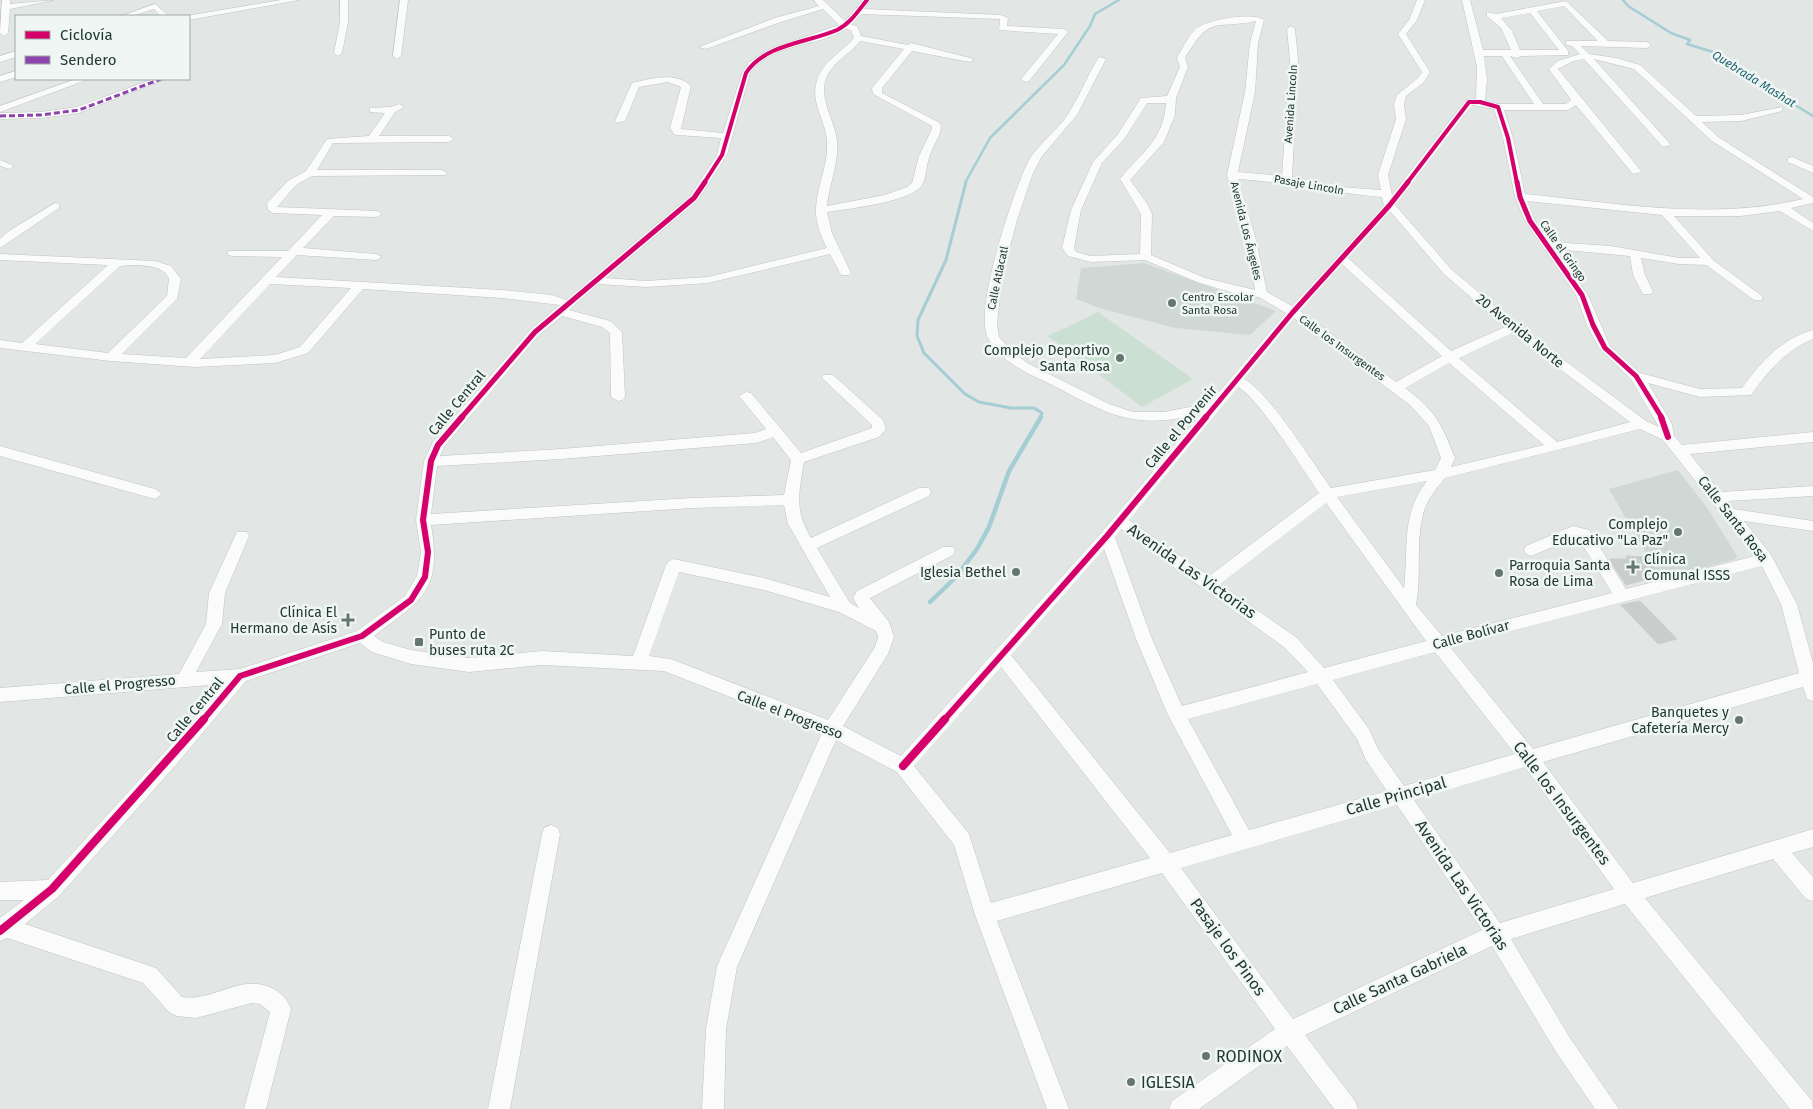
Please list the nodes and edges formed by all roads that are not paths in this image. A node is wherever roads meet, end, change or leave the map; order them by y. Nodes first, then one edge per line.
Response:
1 (50, 0) edge
2 (263, 0) edge
3 (295, 0) edge
4 (344, 0) edge
5 (404, 0) edge
6 (867, 0) edge
7 (1421, 0) edge
8 (1466, 0) edge
9 (821, 3) edge
10 (945, 4) dead end
11 (4, 5) edge
12 (249, 10) junction
13 (859, 10) junction
14 (1533, 11) junction
15 (942, 14) junction
16 (128, 15) edge
17 (164, 15) edge
18 (190, 18) edge
19 (845, 26) junction
20 (1291, 29) dead end
21 (4, 33) dead end
22 (858, 38) junction
23 (1558, 43) junction
24 (1574, 43) junction
25 (1606, 44) junction
26 (1647, 45) dead end
27 (912, 46) junction
28 (703, 47) dead end
29 (338, 53) dead end
30 (1479, 53) junction
31 (15, 54) edge
32 (1504, 54) junction
33 (1517, 55) junction
34 (397, 56) dead end
35 (970, 58) dead end
36 (1586, 58) junction
37 (0, 59) edge
38 (1102, 59) dead end
39 (15, 74) edge
40 (0, 79) edge
41 (1026, 79) dead end
42 (55, 80) edge
43 (81, 80) edge
44 (158, 80) edge
45 (56, 90) junction
46 (1171, 98) junction
47 (1576, 100) junction
48 (1477, 102) junction
49 (1498, 107) junction
50 (1541, 108) junction
51 (0, 109) edge
52 (1779, 109) dead end
53 (373, 110) dead end
54 (0, 116) edge
55 (1692, 119) junction
56 (620, 121) dead end
57 (728, 136) junction
58 (372, 139) junction
59 (448, 139) dead end
60 (1666, 145) dead end
61 (1792, 160) dead end
62 (1813, 170) edge
63 (1637, 172) dead end
64 (310, 173) junction
65 (442, 173) dead end
66 (1232, 175) junction
67 (1286, 180) junction
68 (1520, 198) junction
69 (1388, 200) junction
70 (1812, 200) edge
71 (55, 206) dead end
72 (1783, 208) junction
73 (821, 210) junction
74 (331, 212) junction
75 (1666, 213) junction
76 (377, 214) dead end
77 (1813, 228) edge
78 (0, 244) edge
79 (1546, 245) junction
80 (834, 250) junction
81 (232, 253) dead end
82 (293, 253) junction
83 (1635, 253) junction
84 (0, 257) edge
85 (376, 257) dead end
86 (1146, 257) junction
87 (1341, 257) junction
88 (1709, 262) junction
89 (116, 264) junction
90 (845, 273) dead end
91 (268, 280) junction
92 (598, 281) junction
93 (359, 286) junction
94 (1647, 292) dead end
95 (1262, 294) junction
96 (1758, 298) dead end
97 (564, 308) junction
98 (1293, 312) junction
99 (1513, 328) junction
100 (1813, 334) edge
101 (0, 344) edge
102 (25, 347) junction
103 (111, 357) junction
104 (1450, 357) junction
105 (190, 362) junction
106 (1636, 376) junction
107 (828, 378) dead end
108 (1236, 380) junction
109 (1397, 386) junction
110 (746, 396) dead end
111 (618, 397) dead end
112 (1215, 406) junction
113 (1641, 424) junction
114 (776, 431) junction
115 (1668, 437) junction
116 (1812, 438) edge
117 (1555, 447) junction
118 (1679, 450) junction
119 (0, 451) edge
120 (798, 459) junction
121 (431, 461) junction
122 (1440, 474) junction
123 (1813, 491) edge
124 (924, 492) dead end
125 (156, 494) dead end
126 (1328, 494) junction
127 (1716, 497) junction
128 (790, 500) junction
129 (1728, 513) junction
130 (423, 520) junction
131 (1120, 521) junction
132 (1813, 526) edge
133 (242, 536) dead end
134 (1107, 536) junction
135 (807, 546) junction
136 (1531, 550) dead end
137 (948, 551) dead end
138 (1766, 559) junction
139 (1210, 584) junction
140 (1622, 596) junction
141 (1408, 606) junction
142 (844, 608) junction
143 (883, 626) junction
144 (362, 636) junction
145 (1438, 644) junction
146 (1001, 655) junction
147 (639, 662) junction
148 (240, 676) junction
149 (1321, 676) junction
150 (184, 680) junction
151 (1810, 686) edge
152 (0, 695) edge
153 (1177, 715) junction
154 (832, 728) junction
155 (1529, 758) junction
156 (903, 766) junction
157 (1401, 795) junction
158 (551, 834) dead end
159 (1813, 838) edge
160 (1244, 840) junction
161 (1776, 849) junction
162 (1166, 863) junction
163 (52, 889) junction
164 (0, 891) edge
165 (1813, 892) edge
166 (1629, 894) junction
167 (985, 915) junction
168 (2, 929) edge
169 (1496, 934) junction
170 (1290, 1030) junction
171 (255, 1109) edge
172 (499, 1109) edge
173 (713, 1109) edge
174 (1058, 1109) edge
175 (1180, 1109) edge
176 (1347, 1109) edge
177 (1608, 1109) edge
178 (1804, 1109) edge

1 - 11 street
2 - 12 street
3 - 12 street
4 - 29 street
5 - 34 street
6 - 13 street, Calle Central
7 - 69 street
8 - 30 street
9 - 19 street
9 - 28 street
10 - 15 street
11 - 21 street
12 - 18 street
13 - 15 street
13 - 19 street, Calle Central
14 - 23 street
14 - 25 street
14 - 33 street
15 - 41 street
16 - 17 street
19 - 22 street
19 - 57 street, Calle Central
20 - 67 street, Avenida Lincoln
22 - 27 street
22 - 73 street
23 - 24 street
23 - 33 street
24 - 25 street
24 - 36 street
25 - 26 street
27 - 35 street
27 - 73 street
30 - 32 street
30 - 48 street
31 - 37 street
32 - 33 street
32 - 50 street
36 - 47 street
36 - 55 street
36 - 60 street
38 - 112 street, Calle Atlacatl
39 - 40 street
42 - 45 street
43 - 45 street
44 - 54 street
45 - 51 street
46 - 66 street, Avenida Los Ángeles
46 - 86 street
46 - 86 street
47 - 50 street
47 - 63 street
48 - 49 street
48 - 69 street, Calle el Porvenir
49 - 50 street
49 - 68 street, Calle el Gringo
52 - 55 street
53 - 58 street
55 - 70 street
56 - 57 street
57 - 92 street, Calle Central
58 - 59 street
58 - 64 street
61 - 62 street
64 - 65 street
64 - 74 street
66 - 67 street, Pasaje Lincoln
66 - 95 street, Avenida Los Ángeles
67 - 69 street, Pasaje Lincoln
68 - 75 street
68 - 79 street, Calle el Gringo
69 - 87 street, Calle el Porvenir
69 - 99 street, 20 Avenida Norte
70 - 72 street
71 - 78 street
72 - 75 street
72 - 77 street
73 - 80 street
74 - 76 street
74 - 82 street
75 - 88 street
79 - 83 street
79 - 106 street, Calle el Gringo
80 - 90 street
80 - 92 street
81 - 82 street
82 - 85 street
82 - 91 street
83 - 88 street
83 - 94 street
84 - 89 street
86 - 95 street, Calle los Insurgentes
87 - 98 street, Calle el Porvenir
87 - 104 street
88 - 96 street
89 - 102 street
89 - 103 street
91 - 93 street
91 - 105 street
92 - 97 street, Calle Central
93 - 97 street
93 - 105 street
95 - 98 street, Calle los Insurgentes
97 - 111 street
97 - 121 street, Calle Central
98 - 108 street, Calle el Porvenir
98 - 109 street, Calle los Insurgentes
99 - 104 street
99 - 113 street, 20 Avenida Norte
100 - 106 street
101 - 102 street
102 - 103 street
103 - 105 street
104 - 109 street
104 - 117 street
106 - 115 street, Calle el Gringo
107 - 120 street
108 - 112 street, Calle el Porvenir
108 - 126 street
109 - 122 street, Calle los Insurgentes
110 - 114 street
112 - 131 street, Calle el Porvenir
113 - 115 street, 20 Avenida Norte
113 - 117 street
114 - 120 street
114 - 121 street
115 - 118 street, Calle Santa Rosa
116 - 118 street
117 - 122 street
118 - 127 street, Calle Santa Rosa
119 - 125 street
120 - 128 street
121 - 130 street, Calle Central
122 - 126 street
122 - 141 street, Calle los Insurgentes
123 - 127 street
124 - 135 street
126 - 139 street
126 - 141 street
127 - 129 street, Calle Santa Rosa
128 - 130 street
128 - 135 street
129 - 132 street
129 - 138 street, Calle Santa Rosa
130 - 144 street, Calle Central
131 - 134 street, Calle el Porvenir
131 - 139 street, Avenida Las Victorias
133 - 150 street
134 - 146 street, Calle el Porvenir
134 - 153 street
135 - 142 street
136 - 140 street
137 - 143 street
138 - 140 street, Calle Bolívar
138 - 151 street, Calle Santa Rosa
139 - 149 street, Avenida Las Victorias
140 - 145 street, Calle Bolívar
141 - 145 street, Calle los Insurgentes
142 - 143 street
142 - 147 street
143 - 154 street
144 - 147 street, Calle el Progresso
144 - 148 street, Calle Central
145 - 149 street, Calle Bolívar
145 - 155 street, Calle los Insurgentes
146 - 156 street, Calle el Porvenir
146 - 162 street, Pasaje los Pinos
147 - 154 street, Calle el Progresso
148 - 150 street, Calle el Progresso
148 - 163 street, Calle Central
149 - 153 street, Calle Bolívar
149 - 157 street, Avenida Las Victorias
150 - 152 street, Calle el Progresso
151 - 155 street, Calle Principal
153 - 160 street
154 - 156 street, Calle el Progresso
154 - 173 street
155 - 157 street, Calle Principal
155 - 166 street, Calle los Insurgentes
156 - 167 street, Calle el Progresso
157 - 160 street, Calle Principal
157 - 169 street, Avenida Las Victorias
158 - 172 street
159 - 161 street, Calle Santa Gabriela
160 - 162 street, Calle Principal
161 - 165 street
161 - 166 street, Calle Santa Gabriela
162 - 167 street, Calle Principal
162 - 170 street, Pasaje los Pinos
163 - 164 street
163 - 168 street, Calle Central
166 - 169 street, Calle Santa Gabriela
166 - 178 street, Calle los Insurgentes
167 - 174 street, Calle el Progresso
168 - 171 street
169 - 170 street, Calle Santa Gabriela
169 - 177 street, Avenida Las Victorias
170 - 175 street, Calle Santa Gabriela
170 - 176 street, Pasaje los Pinos

